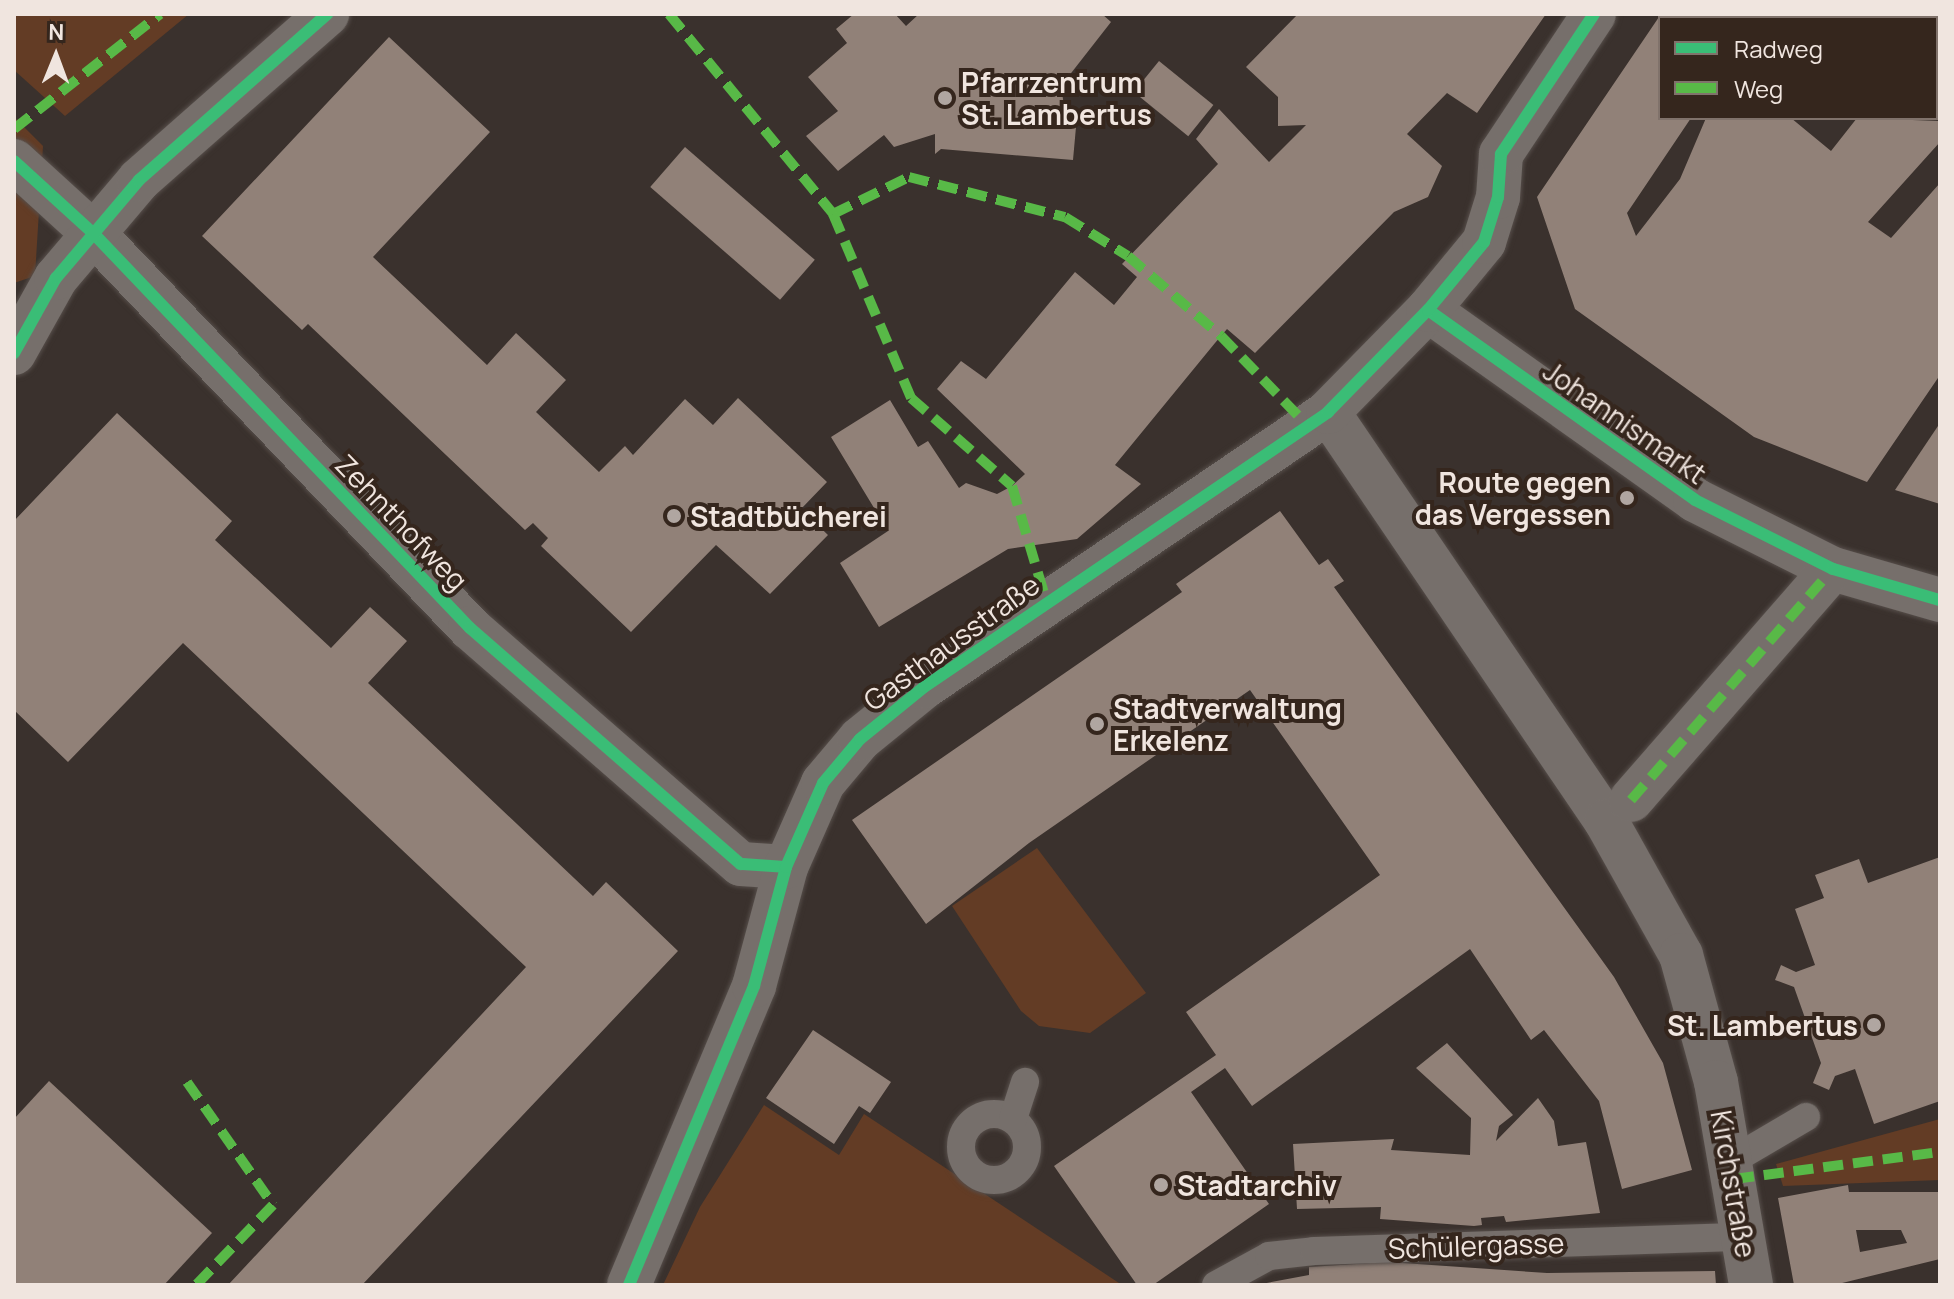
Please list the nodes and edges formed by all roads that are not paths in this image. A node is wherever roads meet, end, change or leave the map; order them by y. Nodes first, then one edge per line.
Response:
1 (327, 14) edge
2 (1594, 14) edge
3 (14, 161) edge
4 (95, 235) junction
5 (1428, 310) junction
6 (14, 353) edge
7 (1328, 412) junction
8 (1823, 580) dead end
9 (1940, 600) edge
10 (1631, 800) dead end
11 (786, 867) junction
12 (1025, 1082) dead end
13 (1806, 1117) dead end
14 (1013, 1119) dead end
15 (1731, 1161) junction
16 (1744, 1237) junction
17 (629, 1285) edge
18 (1216, 1285) edge
19 (1751, 1285) edge

1 - 4 street
2 - 5 street
3 - 4 street, Zehnthofweg
4 - 6 street
4 - 11 street, Zehnthofweg
5 - 7 street
5 - 9 street, Johannismarkt
7 - 11 street, Gasthausstraße
7 - 15 street, Kirchstraße
8 - 10 street
11 - 17 street, Gasthausstraße
12 - 14 lane
13 - 15 lane
15 - 16 street, Kirchstraße
16 - 18 lane, Schülergasse
16 - 19 street, Kirchstraße

